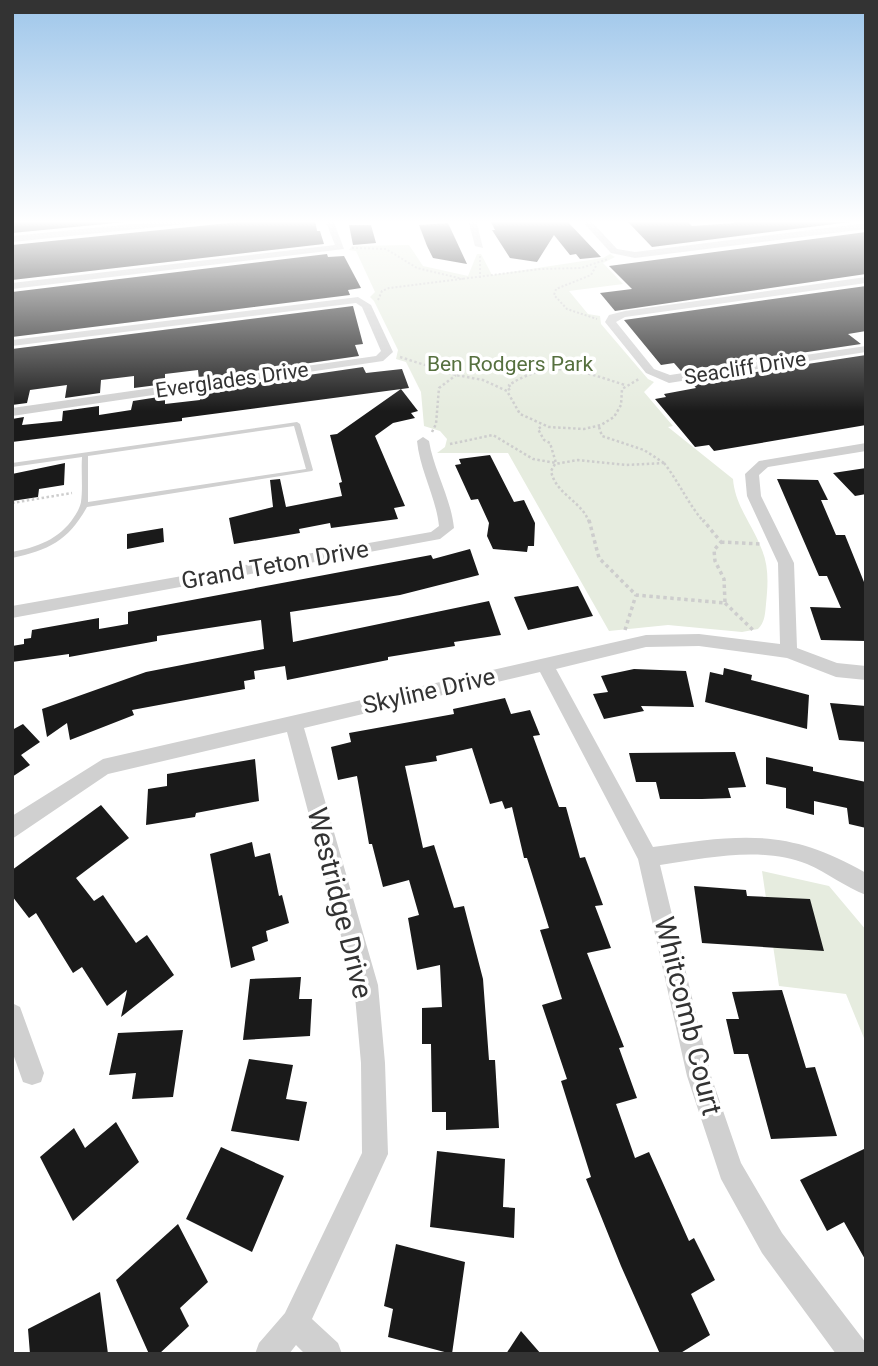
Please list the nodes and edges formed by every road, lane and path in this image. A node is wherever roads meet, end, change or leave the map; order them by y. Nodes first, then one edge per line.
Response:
1 (31, 284) edge
2 (429, 284) edge
3 (569, 284) edge
4 (839, 284) edge
5 (12, 286) edge
6 (362, 302) junction
7 (597, 319) dead end
8 (12, 343) edge
9 (866, 349) edge
10 (387, 352) junction
11 (456, 375) junction
12 (644, 377) dead end
13 (619, 383) junction
14 (625, 385) junction
15 (509, 386) junction
16 (499, 387) junction
17 (622, 389) junction
18 (507, 391) junction
19 (12, 412) edge
20 (542, 426) junction
21 (599, 427) junction
22 (423, 441) joint
23 (450, 444) dead end
24 (866, 447) edge
25 (85, 454) junction
26 (556, 463) junction
27 (664, 463) junction
28 (12, 464) edge
29 (74, 493) dead end
30 (12, 503) edge
31 (84, 505) junction
32 (721, 542) junction
33 (777, 544) junction
34 (12, 555) edge
35 (636, 595) junction
36 (725, 603) junction
37 (12, 612) edge
38 (622, 647) junction
39 (781, 651) junction
40 (545, 665) junction
41 (866, 673) edge
42 (293, 721) junction
43 (12, 830) edge
44 (648, 857) junction
45 (866, 884) edge
46 (12, 1015) edge
47 (32, 1073) dead end
48 (295, 1323) junction
49 (270, 1354) edge
50 (327, 1354) edge
51 (855, 1354) edge

1 - 5 street
2 - 6 path
3 - 7 path
4 - 9 street, Seacliff Drive
6 - 8 street
6 - 10 street
10 - 11 path
10 - 19 street, Everglades Drive
11 - 16 path
11 - 22 path
12 - 14 path
13 - 14 path
13 - 15 path
13 - 17 path
14 - 17 path
15 - 16 path
15 - 18 path
16 - 18 path
17 - 21 path
18 - 20 path
20 - 21 path
20 - 26 path
21 - 27 path
22 - 37 street, Grand Teton Drive
23 - 26 path
24 - 33 street
25 - 28 lane
25 - 31 lane
25 - 31 lane
26 - 27 path
26 - 35 path
27 - 32 path
29 - 30 path
31 - 34 lane
32 - 33 path
32 - 36 path
33 - 39 street
35 - 36 path
35 - 38 path
36 - 39 path
38 - 39 street, Skyline Drive
38 - 40 street, Skyline Drive
39 - 41 street, Skyline Drive
40 - 42 street, Skyline Drive
40 - 44 street, Whitcomb Court
42 - 43 street, Skyline Drive
42 - 48 street, Westridge Drive
44 - 45 street
44 - 51 street, Whitcomb Court
46 - 47 street
48 - 49 street, Westridge Drive
48 - 50 street

